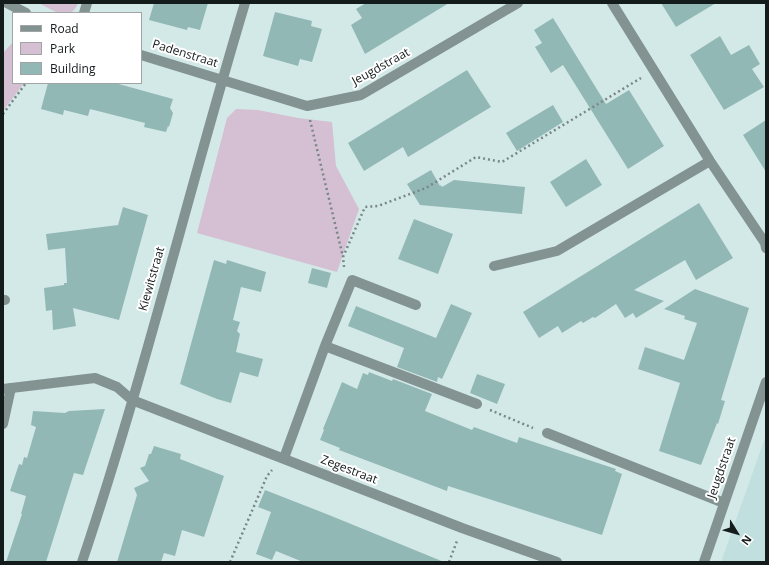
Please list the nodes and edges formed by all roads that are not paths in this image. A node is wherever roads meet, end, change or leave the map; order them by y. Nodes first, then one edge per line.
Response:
1 (7, 3) edge
2 (245, 3) edge
3 (518, 3) edge
4 (612, 3) edge
5 (24, 12) edge
6 (142, 55) edge
7 (222, 79) junction
8 (710, 161) junction
9 (766, 248) edge
10 (494, 266) dead end
11 (416, 305) dead end
12 (325, 346) junction
13 (766, 382) edge
14 (7, 389) edge
15 (132, 400) junction
16 (477, 404) road end
17 (3, 424) edge
18 (547, 433) road end
19 (284, 458) junction
20 (724, 503) junction
21 (82, 562) edge
22 (557, 562) edge
23 (704, 562) edge

1 - 5 street
2 - 7 street, Kiewitstraat
3 - 7 street, Jeugdstraat
4 - 8 street
6 - 7 street, Padenstraat
7 - 15 street, Kiewitstraat
8 - 9 street
8 - 10 street
11 - 12 street
12 - 16 street
12 - 19 street
13 - 20 street, Jeugdstraat
14 - 15 street, Zegestraat
14 - 17 street
15 - 19 street, Zegestraat
15 - 21 street, Kiewitstraat
18 - 20 street
19 - 22 street, Zegestraat
20 - 23 street, Jeugdstraat

